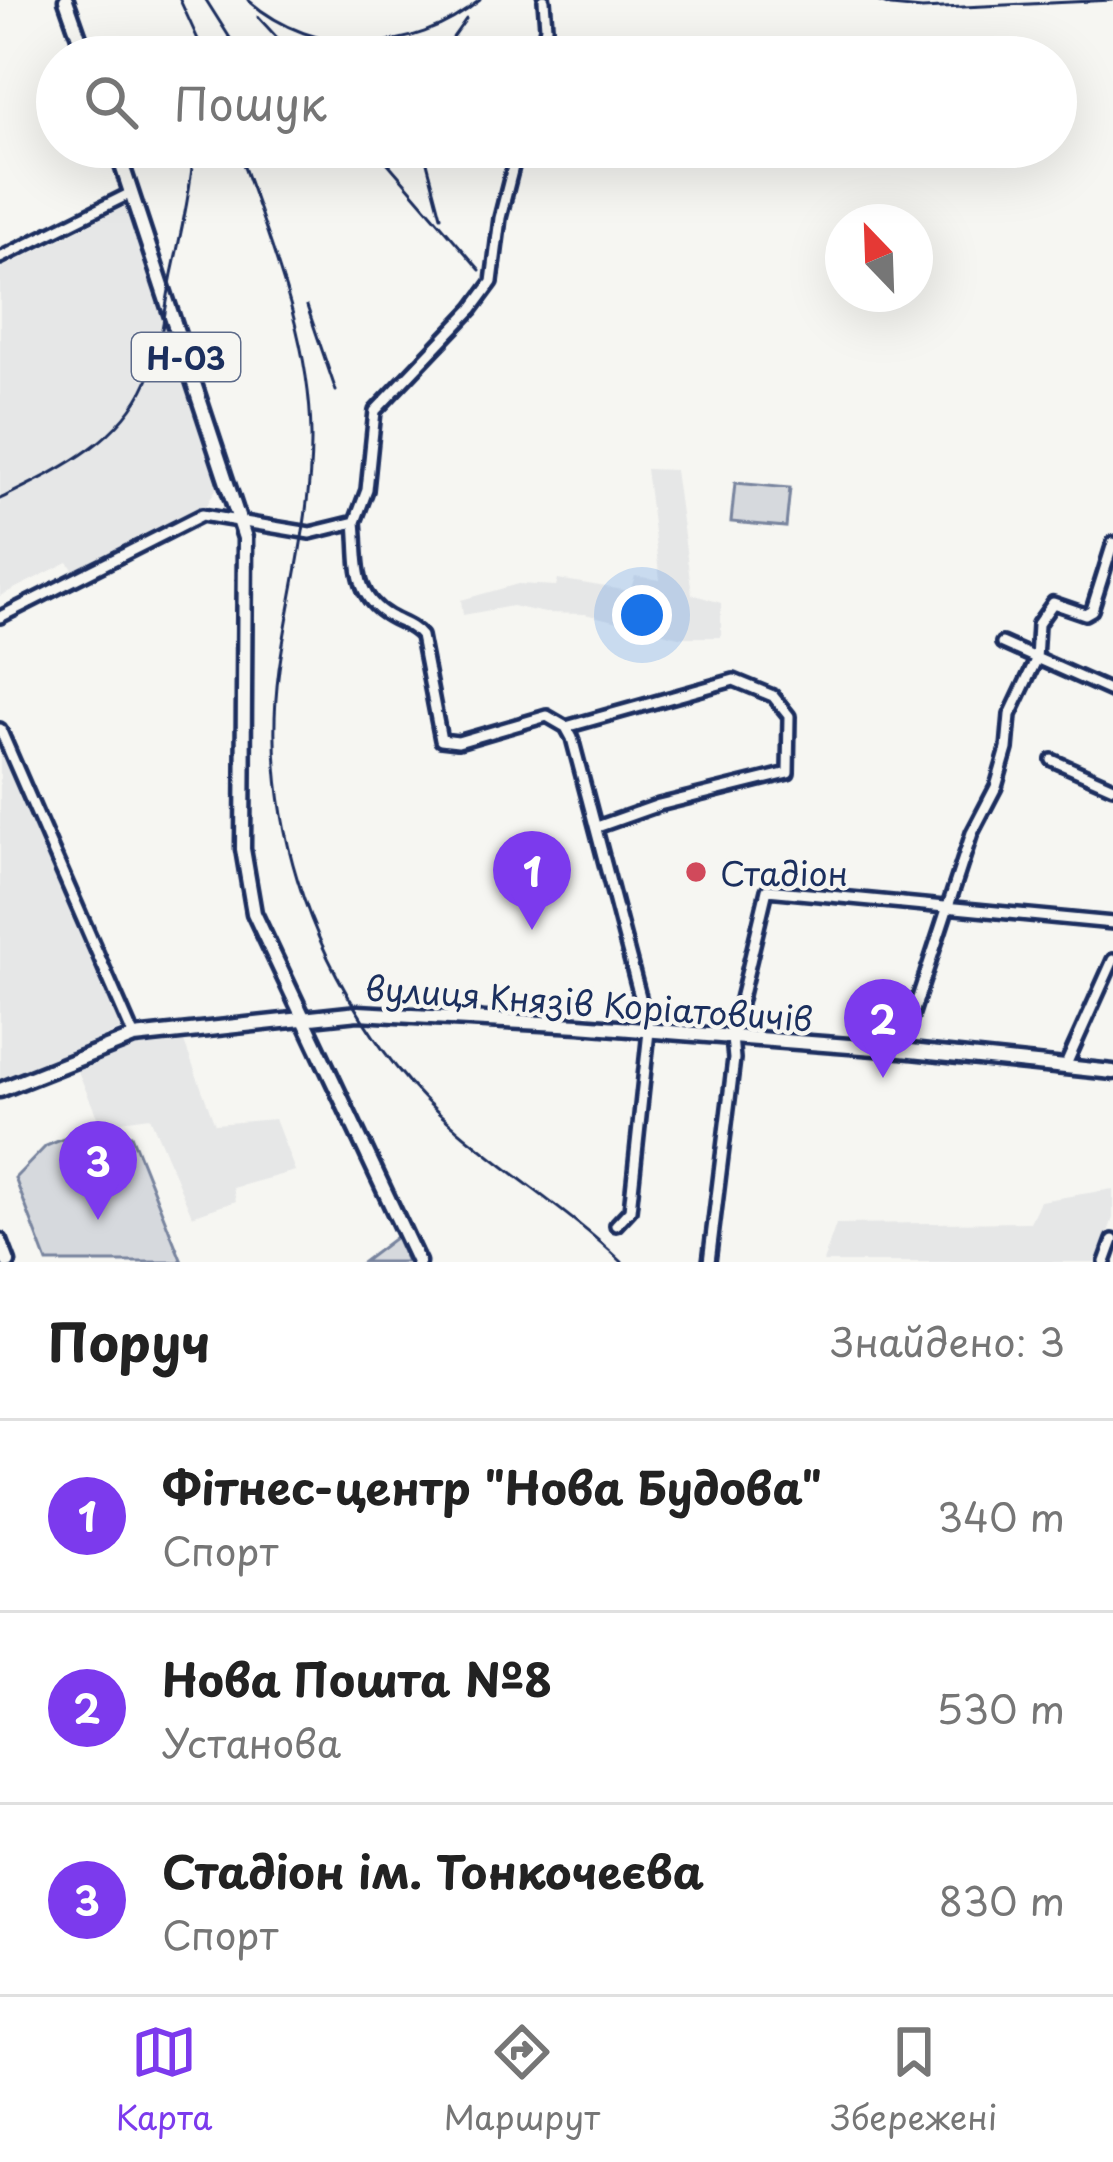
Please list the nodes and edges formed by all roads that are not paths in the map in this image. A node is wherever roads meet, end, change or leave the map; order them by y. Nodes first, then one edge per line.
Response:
1 (66, 0) edge
2 (544, 0) edge
3 (79, 36) edge
4 (544, 36) edge
5 (123, 168) edge
6 (513, 168) edge
7 (131, 193) junction
8 (0, 258) edge
9 (240, 520) junction
10 (355, 522) junction
11 (1113, 543) edge
12 (0, 617) edge
13 (1002, 643) dead end
14 (1036, 658) junction
15 (1113, 692) edge
16 (566, 727) junction
17 (0, 729) edge
18 (1052, 760) dead end
19 (1113, 787) edge
20 (597, 826) junction
21 (949, 908) junction
22 (1113, 923) edge
23 (1113, 960) edge
24 (301, 1018) junction
25 (649, 1030) junction
26 (134, 1037) junction
27 (732, 1037) junction
28 (901, 1050) junction
29 (1065, 1067) junction
30 (1113, 1072) edge
31 (0, 1090) edge
32 (616, 1225) dead end
33 (1113, 1240) edge
34 (0, 1241) edge
35 (8, 1262) edge
36 (418, 1262) edge
37 (709, 1262) edge
38 (1105, 1262) edge

1 - 3 main road
2 - 4 street
5 - 7 main road, Н-03
6 - 10 street
7 - 8 street
7 - 9 main road, Н-03
9 - 10 street
9 - 12 street
9 - 24 main road, Н-03
10 - 16 street
11 - 14 street
13 - 14 street
14 - 15 street
14 - 21 street
16 - 20 street
16 - 20 street
17 - 26 street
18 - 19 street
20 - 25 street
21 - 22 street
21 - 27 street
21 - 28 street
23 - 29 street
24 - 25 main road, вулиця Князів Коріатовичів
24 - 26 main road, вулиця Князів Коріатовичів
24 - 36 main road, Н-03
25 - 27 main road, вулиця Князів Коріатовичів
25 - 32 street
26 - 31 main road, вулиця Князів Коріатовичів
27 - 28 main road, вулиця Князів Коріатовичів
27 - 37 street
28 - 29 main road, вулиця Князів Коріатовичів
29 - 30 main road, вулиця Князів Коріатовичів
33 - 38 street
34 - 35 main road

